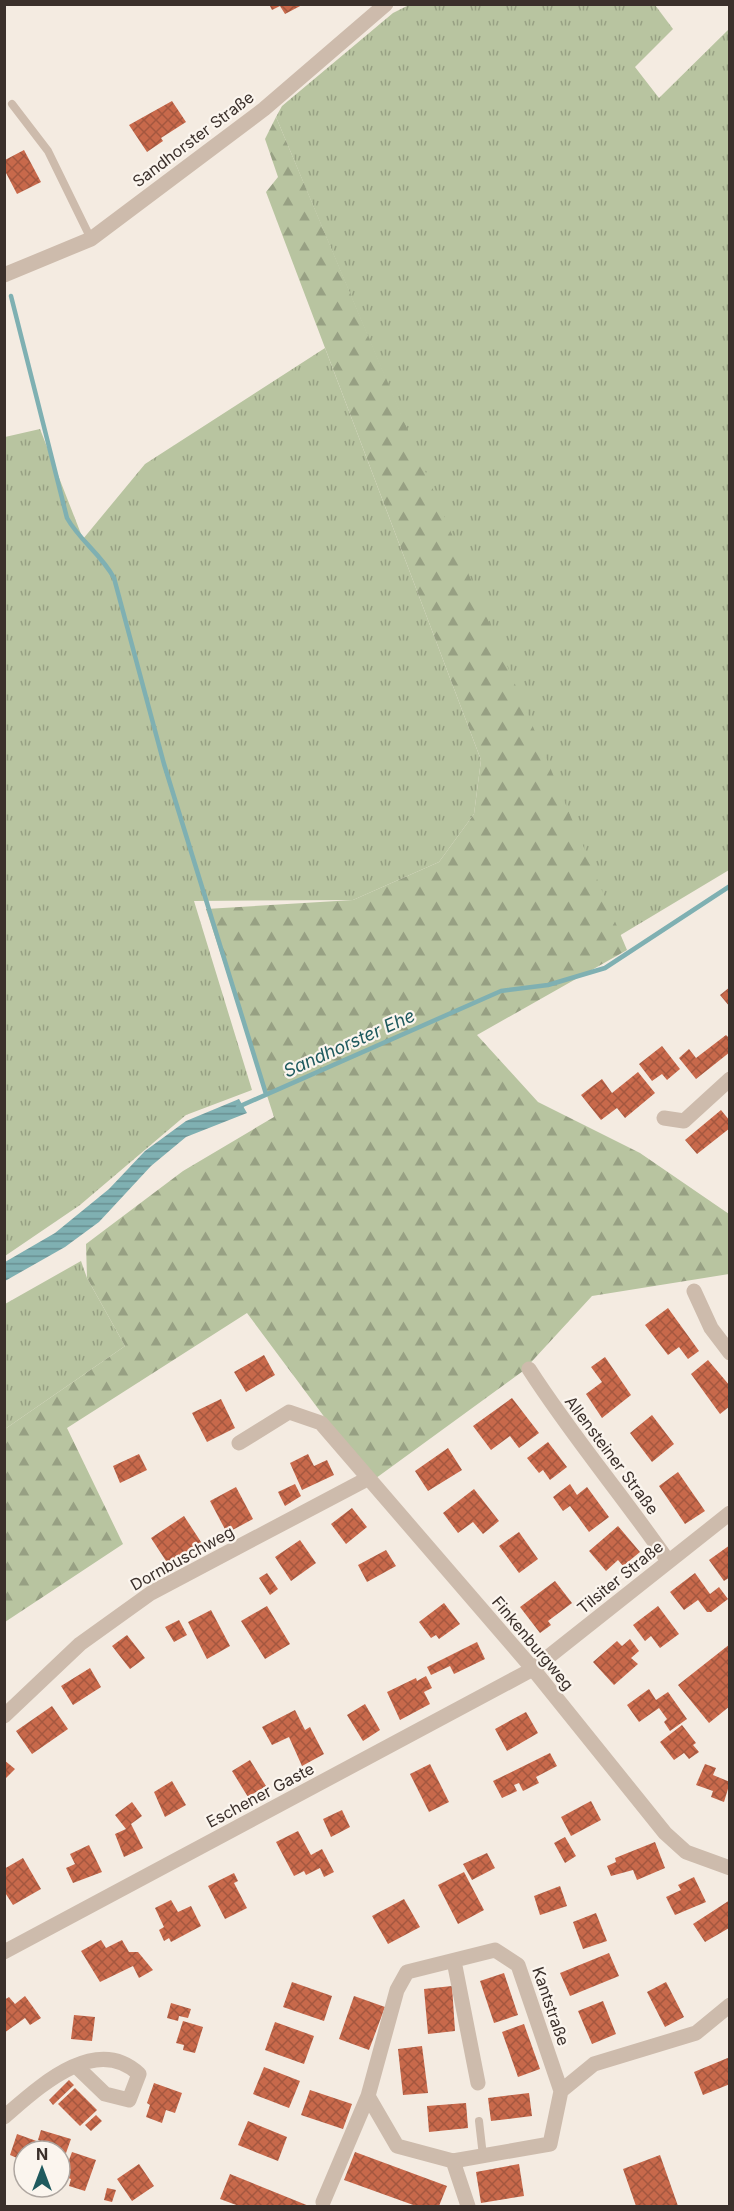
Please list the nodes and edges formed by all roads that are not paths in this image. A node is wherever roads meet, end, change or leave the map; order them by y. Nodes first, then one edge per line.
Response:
1 (386, 4) edge
2 (12, 104) dead end
3 (91, 239) junction
4 (4, 275) edge
5 (729, 1079) edge
6 (664, 1118) dead end
7 (694, 1291) dead end
8 (729, 1353) edge
9 (529, 1370) dead end
10 (239, 1443) dead end
11 (368, 1479) junction
12 (729, 1513) edge
13 (668, 1561) junction
14 (533, 1670) junction
15 (4, 1716) edge
16 (729, 1868) edge
17 (4, 1952) edge
18 (454, 1960) junction
19 (729, 2005) edge
20 (76, 2066) dead end
21 (478, 2083) dead end
22 (561, 2091) junction
23 (368, 2096) junction
24 (4, 2116) edge
25 (479, 2121) dead end
26 (483, 2156) junction
27 (453, 2161) junction
28 (323, 2202) dead end
29 (468, 2206) edge

1 - 3 street, Sandhorster Straße
2 - 3 lane
3 - 4 street, Sandhorster Straße
5 - 6 street
7 - 8 street
9 - 13 street, Allensteiner Straße
10 - 11 street, Finkenburgweg
11 - 14 street, Finkenburgweg
11 - 15 street, Dornbuschweg
12 - 13 street, Tilsiter Straße
13 - 14 street, Tilsiter Straße
14 - 16 street, Finkenburgweg
14 - 17 street, Eschener Gaste
18 - 21 street
18 - 22 street, Kantstraße
18 - 23 street, Kantstraße
19 - 22 street
20 - 24 street
22 - 26 street
23 - 27 street
23 - 28 street, Kantstraße
25 - 26 lane
26 - 27 street
27 - 29 street

